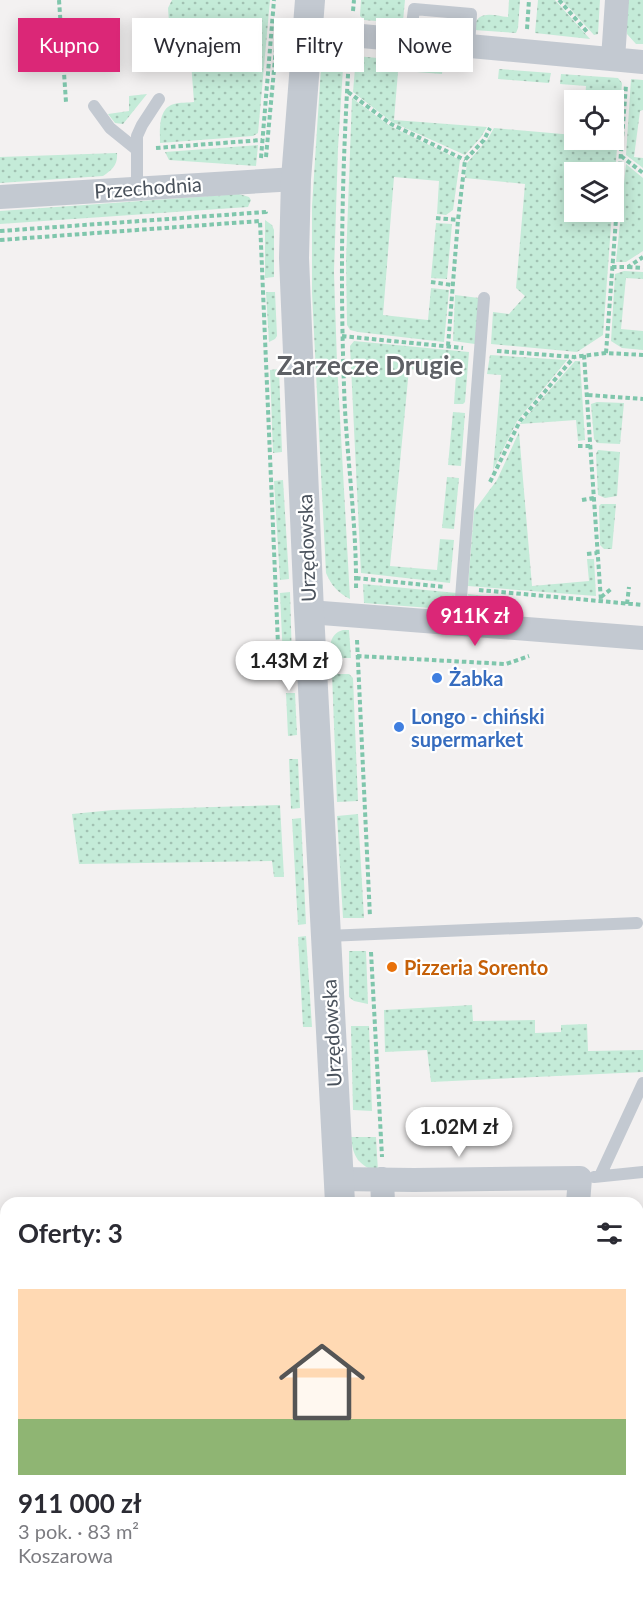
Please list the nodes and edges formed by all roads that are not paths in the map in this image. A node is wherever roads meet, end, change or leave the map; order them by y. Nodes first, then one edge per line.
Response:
1 (310, 0) edge
2 (617, 0) edge
3 (309, 18) edge
4 (413, 18) edge
5 (471, 18) edge
6 (473, 47) edge
7 (628, 66) edge
8 (305, 72) edge
9 (159, 99) dead end
10 (94, 106) dead end
11 (136, 149) junction
12 (296, 179) junction
13 (137, 188) junction
14 (0, 197) edge
15 (484, 298) dead end
16 (309, 612) junction
17 (459, 624) junction
18 (643, 638) edge
19 (637, 923) dead end
20 (326, 936) junction
21 (643, 1083) edge
22 (643, 1172) edge
23 (590, 1177) junction
24 (339, 1191) edge
25 (382, 1191) edge
26 (581, 1197) edge

1 - 3 street, Urzędowska
2 - 7 street
4 - 5 lane
6 - 7 street
8 - 12 street, Urzędowska
9 - 11 lane
10 - 11 lane
11 - 13 lane
12 - 13 street, Przechodnia
12 - 16 street, Urzędowska
13 - 14 street, Przechodnia
15 - 17 lane
16 - 17 street
16 - 20 street, Urzędowska
17 - 18 street
19 - 20 lane
20 - 24 street, Urzędowska
21 - 23 lane
22 - 23 lane
23 - 25 street
23 - 26 street
24 - 25 street

